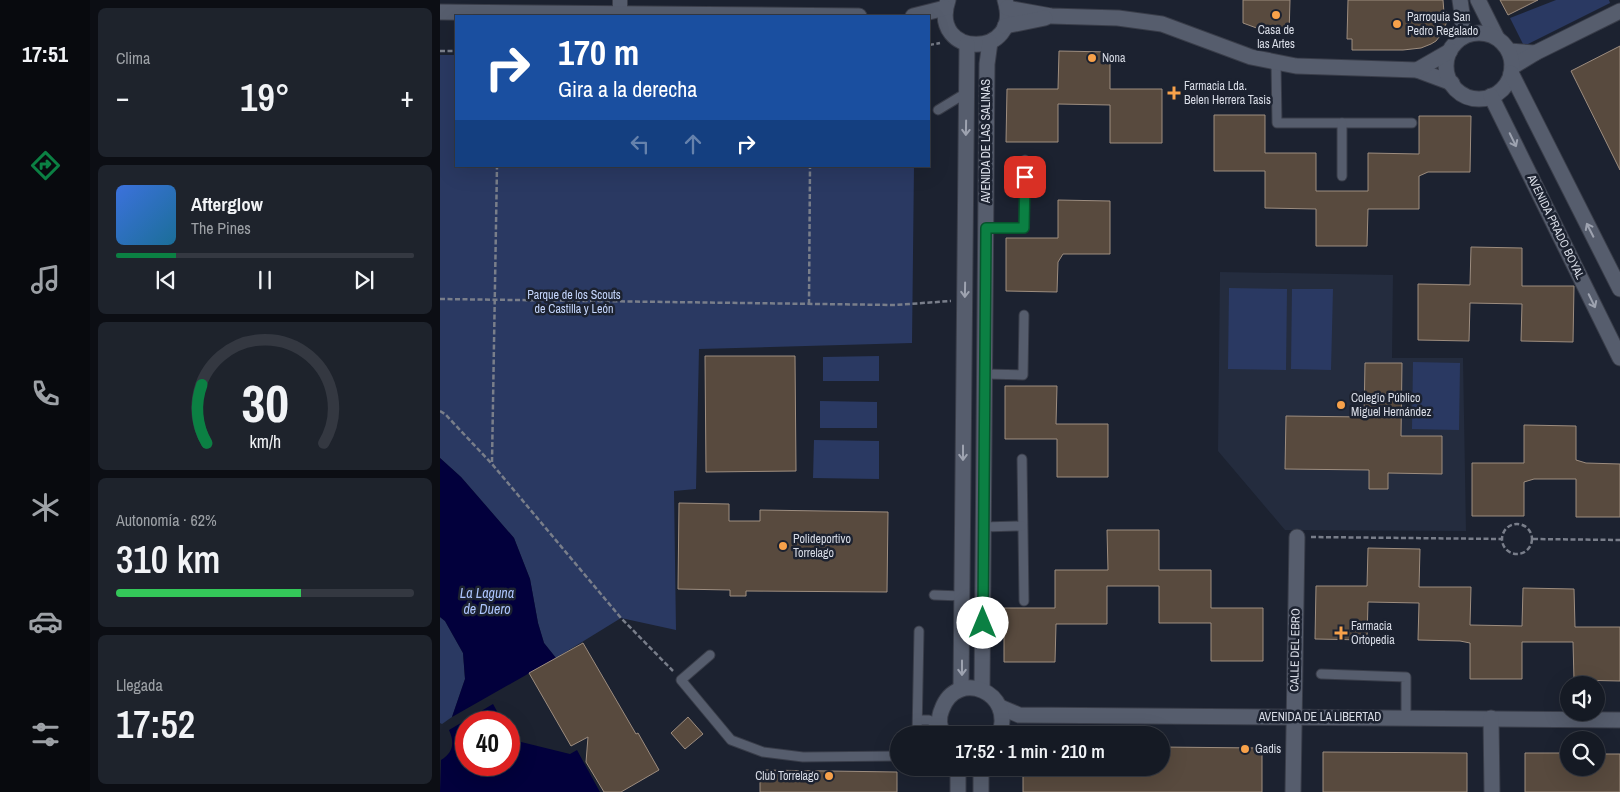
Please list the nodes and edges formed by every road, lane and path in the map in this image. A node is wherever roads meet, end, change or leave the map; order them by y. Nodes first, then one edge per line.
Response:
1 (1460, 0) edge
2 (1478, 0) edge
3 (947, 4) edge
4 (1006, 4) edge
5 (620, 8) edge
6 (1620, 11) edge
7 (440, 12) edge
8 (792, 15) edge
9 (917, 15) edge
10 (1051, 16) junction
11 (930, 22) edge
12 (947, 26) junction
13 (1005, 26) junction
14 (1461, 38) junction
15 (1497, 38) junction
16 (990, 42) junction
17 (967, 44) junction
18 (440, 51) edge
19 (455, 51) edge
20 (1450, 51) junction
21 (1508, 51) junction
22 (1535, 53) junction
23 (1276, 62) junction
24 (1417, 70) junction
25 (1512, 70) junction
26 (1452, 83) junction
27 (966, 93) junction
28 (1491, 96) junction
29 (938, 110) dead end
30 (1342, 122) junction
31 (1412, 123) dead end
32 (1025, 160) dead end
33 (497, 167) edge
34 (810, 167) edge
35 (1342, 176) dead end
36 (986, 228) junction
37 (1620, 290) edge
38 (440, 299) edge
39 (495, 300) junction
40 (965, 300) junction
41 (809, 304) junction
42 (1024, 315) dead end
43 (1620, 358) edge
44 (984, 374) junction
45 (440, 411) edge
46 (1022, 459) dead end
47 (492, 464) junction
48 (1022, 526) junction
49 (983, 527) junction
50 (1297, 537) joint
51 (1502, 539) junction
52 (1533, 539) junction
53 (1620, 540) edge
54 (934, 594) dead end
55 (962, 596) junction
56 (1024, 601) dead end
57 (919, 631) dead end
58 (710, 655) dead end
59 (1321, 674) dead end
60 (681, 680) junction
61 (961, 688) junction
62 (982, 689) junction
63 (1000, 706) junction
64 (1019, 715) junction
65 (1294, 717) junction
66 (1406, 718) junction
67 (1491, 718) junction
68 (918, 720) junction
69 (1620, 720) edge
70 (938, 723) edge
71 (918, 726) edge
72 (1001, 726) edge
73 (1007, 726) edge
74 (890, 756) edge
75 (958, 776) edge
76 (981, 776) edge
77 (958, 792) edge
78 (982, 792) edge
79 (1293, 792) edge
80 (1492, 792) edge

1 - 14 street
2 - 15 street
3 - 9 street
3 - 12 street
4 - 10 street
4 - 13 street
5 - 7 street
5 - 8 street
6 - 22 street
10 - 13 street
10 - 23 street
11 - 12 street
12 - 17 street
13 - 16 street
14 - 15 street
14 - 20 street
15 - 21 street
16 - 17 street
16 - 36 street, AVENIDA DE LAS SALINAS
17 - 27 street, AVENIDA DE LAS SALINAS
18 - 19 path
20 - 24 street
20 - 26 street
21 - 22 street
21 - 25 street
22 - 25 street
23 - 24 street
23 - 30 lane
24 - 26 street
25 - 28 street
37 -> 25 street
26 - 28 street
27 - 29 lane
27 -> 40 street, AVENIDA DE LAS SALINAS
28 -> 43 street, AVENIDA PRADO BOYAL
30 - 31 lane
30 - 35 lane
32 - 36 lane
33 - 39 path
34 - 41 path
36 - 44 street, AVENIDA DE LAS SALINAS
38 - 39 path
39 - 41 path
39 - 47 path
40 - 41 path
40 -> 55 street, AVENIDA DE LAS SALINAS
42 - 44 lane
44 - 49 street, AVENIDA DE LAS SALINAS
45 - 47 path
46 - 48 lane
47 - 60 path
48 - 49 lane
48 - 56 lane
49 - 62 street, AVENIDA DE LAS SALINAS
50 - 51 path
50 - 65 street, CALLE DEL EBRO
51 - 52 path
51 - 52 path
52 - 53 path
54 - 55 lane
55 -> 61 street, AVENIDA DE LAS SALINAS
57 - 68 lane
58 - 60 lane
59 - 66 lane
60 - 74 lane
61 - 62 street
61 - 70 street
62 - 63 street, AVENIDA DE LA LIBERTAD
63 - 64 street, AVENIDA DE LA LIBERTAD
63 - 72 street
64 - 65 street, AVENIDA DE LA LIBERTAD
64 - 73 street
65 - 66 street, AVENIDA DE LA LIBERTAD
65 - 79 street, CALLE DEL EBRO
66 - 67 street, AVENIDA DE LA LIBERTAD
67 - 69 street, AVENIDA DE LA LIBERTAD
67 - 80 street
68 - 70 lane
68 - 71 lane
75 - 77 street
76 - 78 street

